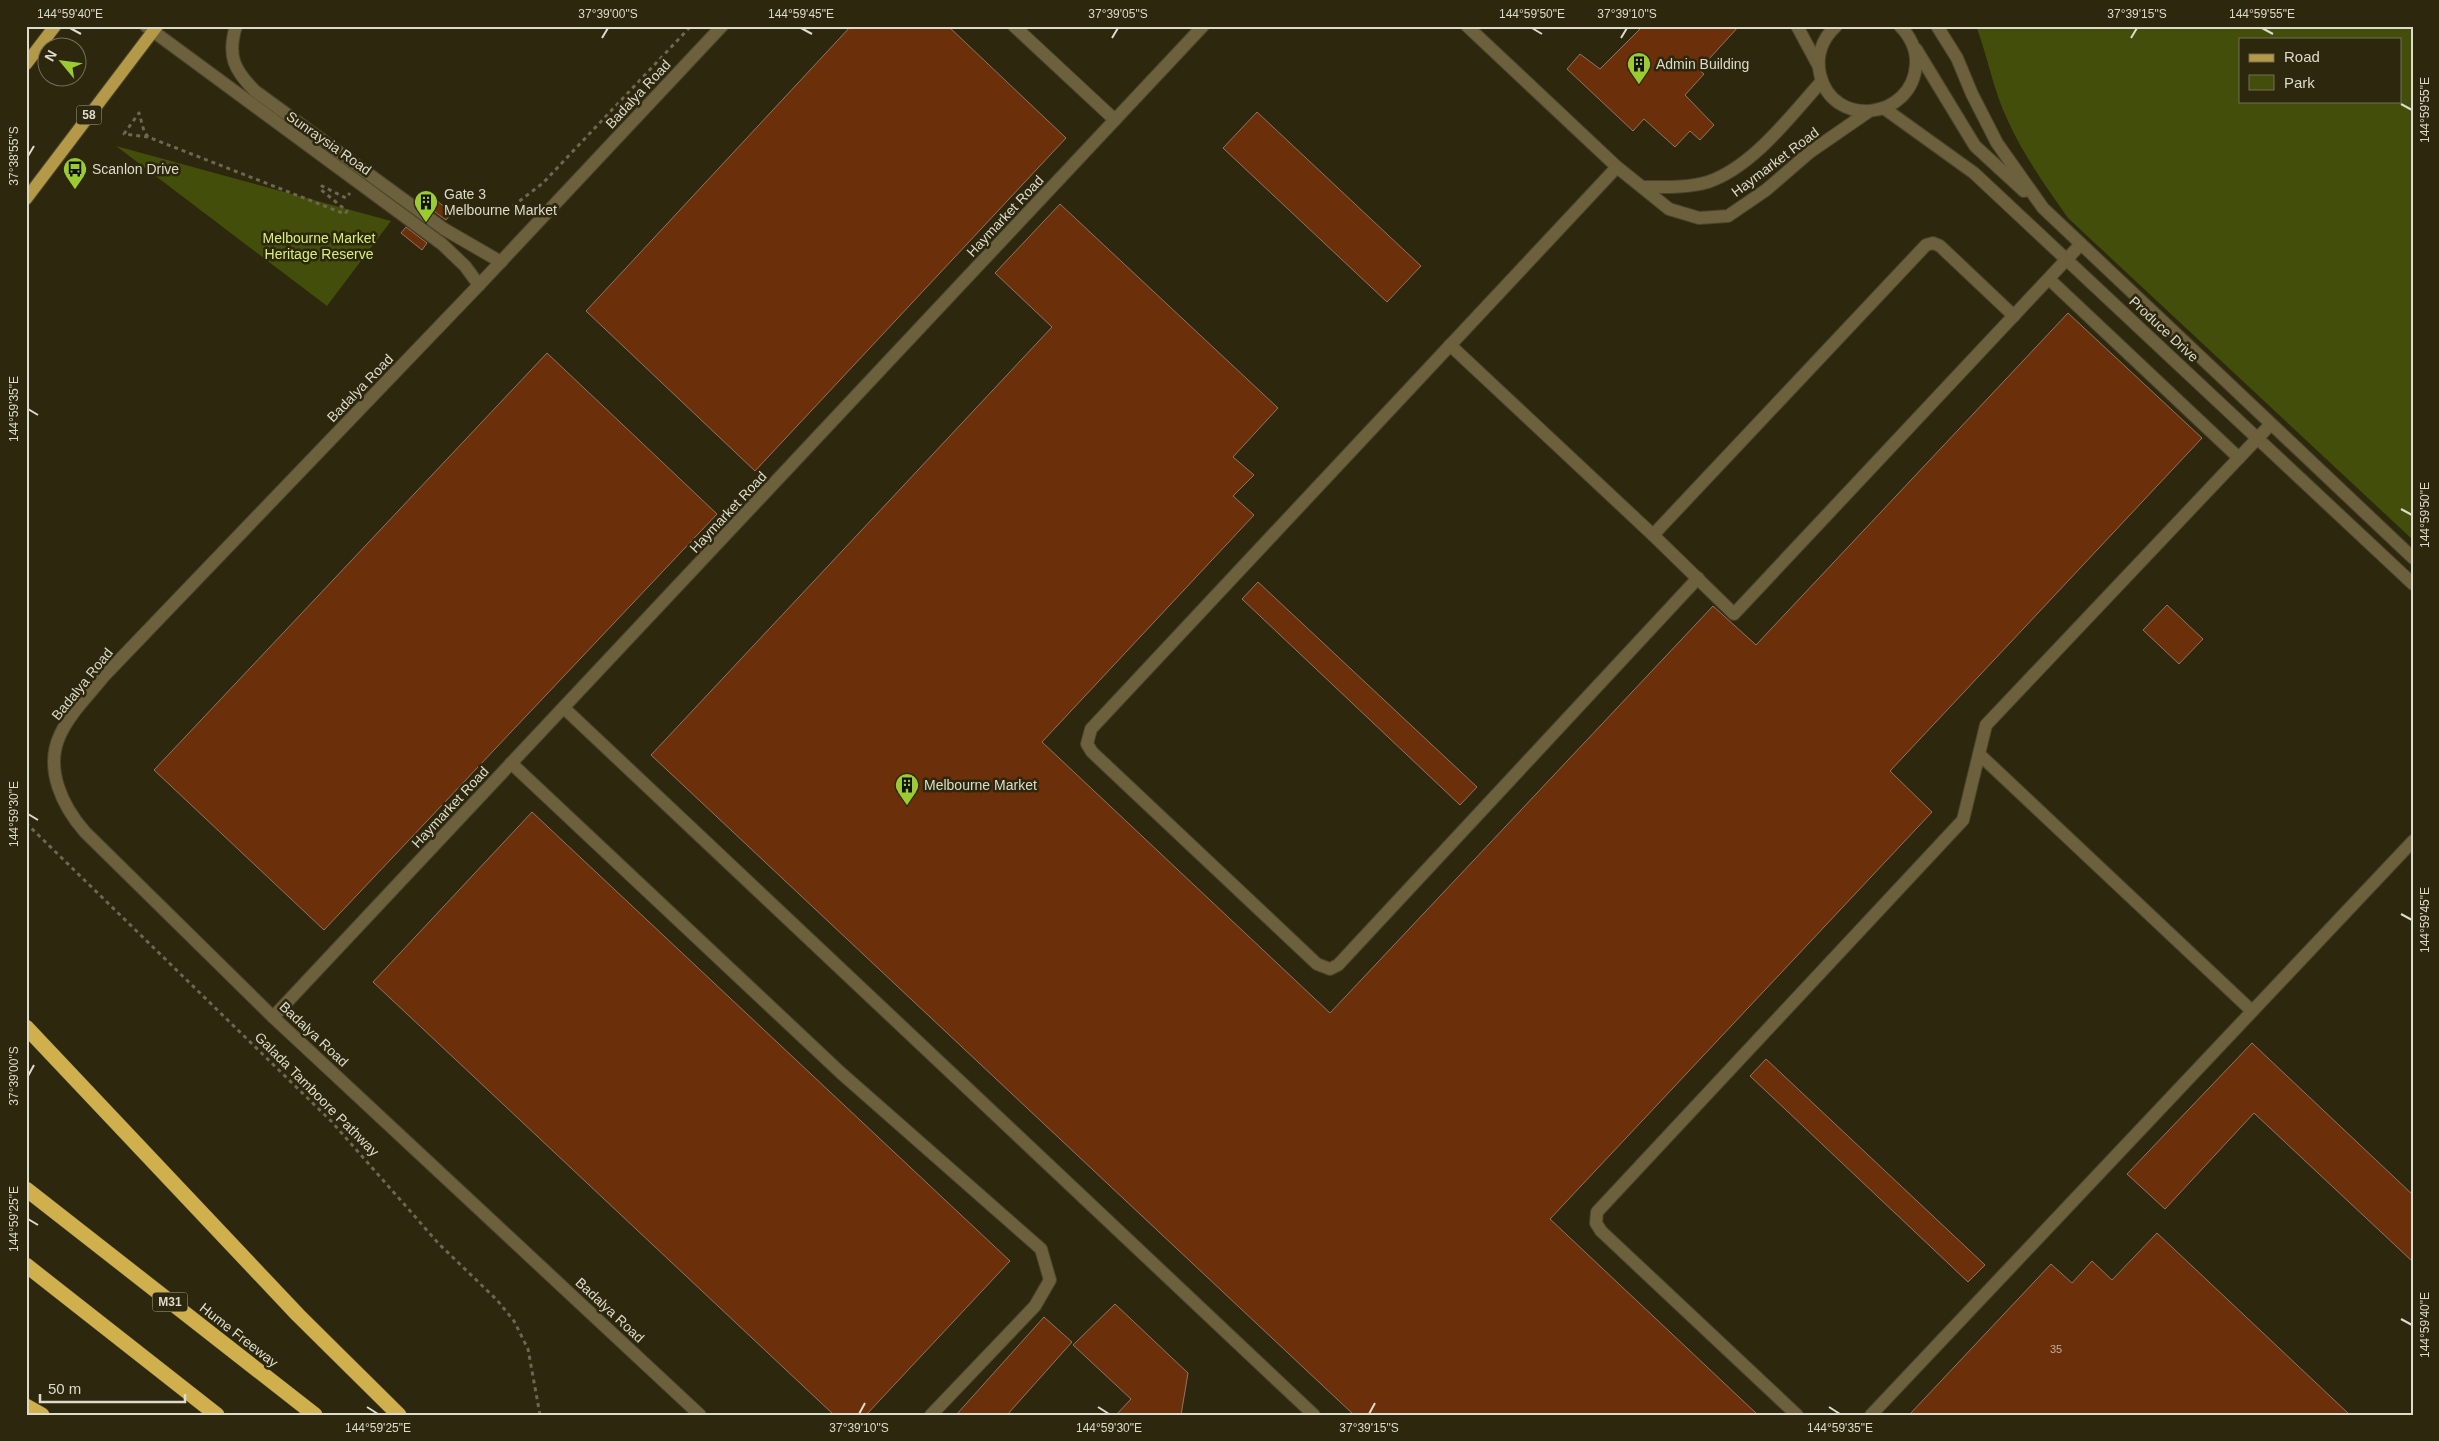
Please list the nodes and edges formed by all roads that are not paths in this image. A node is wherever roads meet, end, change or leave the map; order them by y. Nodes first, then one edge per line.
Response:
1 (55, 26) edge
2 (236, 26) edge
3 (722, 26) edge
4 (1014, 26) edge
5 (1203, 26) edge
6 (1467, 26) edge
7 (1797, 26) edge
8 (1836, 26) edge
9 (1900, 26) edge
10 (1937, 26) edge
11 (152, 28) edge
12 (1911, 40) junction
13 (26, 64) edge
14 (1818, 65) junction
15 (1822, 81) junction
16 (1885, 109) junction
17 (1868, 112) junction
18 (1116, 120) junction
19 (1617, 167) junction
20 (1644, 186) junction
21 (26, 199) edge
22 (2042, 208) junction
23 (2081, 244) junction
24 (2067, 259) junction
25 (502, 262) junction
26 (2049, 279) junction
27 (479, 285) junction
28 (2014, 316) junction
29 (1450, 345) junction
30 (2271, 424) junction
31 (2258, 438) junction
32 (2239, 458) junction
33 (1653, 534) junction
34 (2413, 558) edge
35 (1698, 578) junction
36 (2413, 584) edge
37 (564, 708) junction
38 (1979, 754) junction
39 (512, 763) junction
40 (2413, 840) edge
41 (2252, 1010) junction
42 (273, 1017) junction
43 (26, 1027) edge
44 (26, 1189) edge
45 (26, 1266) edge
46 (26, 1406) edge
47 (42, 1415) edge
48 (216, 1415) edge
49 (314, 1415) edge
50 (399, 1415) edge
51 (700, 1415) edge
52 (931, 1415) edge
53 (1314, 1415) edge
54 (1797, 1415) edge
55 (1871, 1415) edge

1 - 13 main road
2 - 25 lane, Sunraysia Road
3 - 25 lane, Badalya Road
4 - 18 lane
5 - 18 lane, Haymarket Road
6 - 19 lane, Haymarket Road
7 - 14 lane
8 - 14 lane
9 - 12 lane, Produce Drive
10 - 22 lane, Produce Drive
11 - 21 main road, 58
11 - 27 lane, Sunraysia Road
12 - 16 lane
12 - 22 lane, Produce Drive
14 - 15 lane
15 - 17 lane
15 - 20 lane, Haymarket Road
16 - 17 lane
16 - 24 lane, Produce Drive
17 - 20 lane, Haymarket Road
18 - 37 lane, Haymarket Road
19 - 20 lane, Haymarket Road
19 - 29 lane
22 - 23 lane, Produce Drive
23 - 24 lane
23 - 30 lane, Produce Drive
24 - 26 lane
24 - 31 lane, Produce Drive
25 - 27 lane, Badalya Road
26 - 28 lane
26 - 32 lane
27 - 42 lane, Badalya Road
28 - 33 lane
28 - 35 lane
29 - 33 lane
29 - 35 lane
30 - 31 lane
30 - 34 lane, Produce Drive
31 - 32 lane
31 - 36 lane, Produce Drive
32 - 38 lane
33 - 35 lane
37 - 39 lane, Haymarket Road
37 - 53 lane
38 - 41 lane
38 - 54 lane
39 - 42 lane, Haymarket Road
39 - 52 lane
40 - 41 lane
41 - 55 lane
42 - 51 lane, Badalya Road
43 - 50 highway
44 - 49 highway, Hume Freeway / M31
45 - 48 highway
46 - 47 highway

